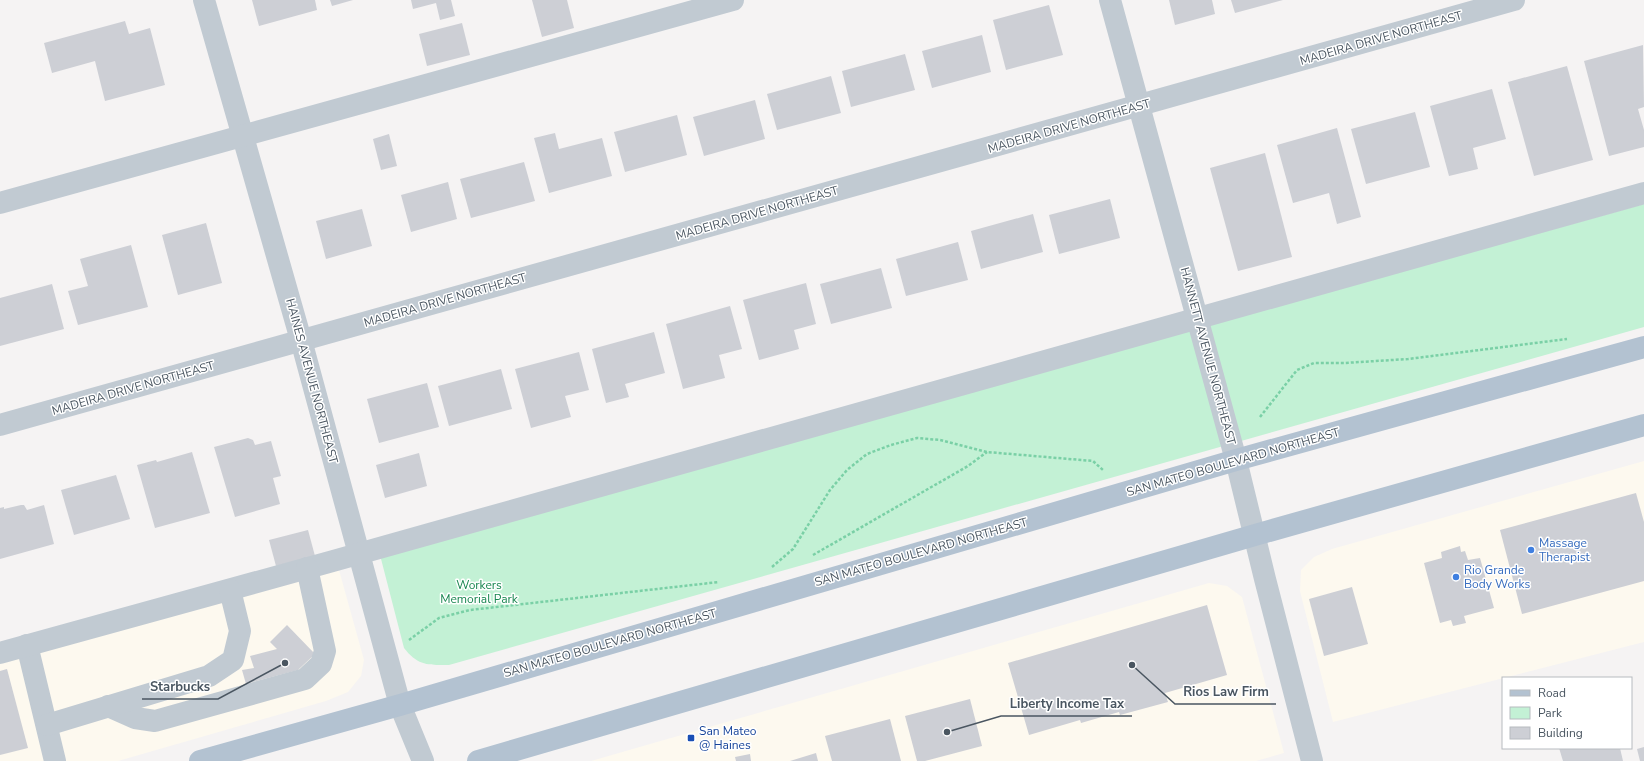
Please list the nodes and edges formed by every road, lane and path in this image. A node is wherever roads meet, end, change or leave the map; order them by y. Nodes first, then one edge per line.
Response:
1 (204, 0) edge
2 (732, 0) edge
3 (1110, 0) edge
4 (1514, 0) edge
5 (1140, 106) junction
6 (242, 135) junction
7 (1644, 194) edge
8 (0, 203) edge
9 (1198, 318) junction
10 (1568, 339) dead end
11 (301, 340) junction
12 (1644, 347) edge
13 (1260, 417) dead end
14 (0, 425) edge
15 (1644, 425) edge
16 (987, 452) junction
17 (1236, 460) junction
18 (1106, 472) dead end
19 (1255, 535) junction
20 (359, 554) junction
21 (812, 556) dead end
22 (772, 567) dead end
23 (307, 568) junction
24 (719, 582) dead end
25 (230, 590) junction
26 (406, 642) dead end
27 (27, 645) junction
28 (0, 652) edge
29 (400, 705) junction
30 (108, 706) junction
31 (46, 725) junction
32 (51, 760) edge
33 (200, 761) edge
34 (424, 761) edge
35 (478, 761) edge
36 (1312, 761) edge

1 - 6 street, HAINES AVENUE NORTHEAST
2 - 6 street
3 - 5 street, HANNETT AVENUE NORTHEAST
4 - 5 street, MADEIRA DRIVE NORTHEAST
5 - 9 street, HANNETT AVENUE NORTHEAST
5 - 11 street, MADEIRA DRIVE NORTHEAST
6 - 8 street
6 - 11 street, HAINES AVENUE NORTHEAST
7 - 9 street
9 - 17 street, HANNETT AVENUE NORTHEAST
9 - 20 street
10 - 13 path
11 - 14 street, MADEIRA DRIVE NORTHEAST
11 - 20 street, HAINES AVENUE NORTHEAST
12 - 17 main road, SAN MATEO BOULEVARD NORTHEAST
15 - 19 main road
16 - 18 path
16 - 21 path
16 - 22 path
17 - 19 street, HANNETT AVENUE NORTHEAST
17 - 29 main road, SAN MATEO BOULEVARD NORTHEAST
19 - 35 main road
19 - 36 street, HANNETT AVENUE NORTHEAST
20 - 23 street
20 - 29 street, HAINES AVENUE NORTHEAST
23 - 25 street
23 - 30 street
24 - 26 path
25 - 27 street
25 - 30 street
27 - 28 street
27 - 31 street
29 - 33 main road, SAN MATEO BOULEVARD NORTHEAST
29 - 34 street, HAINES AVENUE NORTHEAST
30 - 31 street
31 - 32 street

